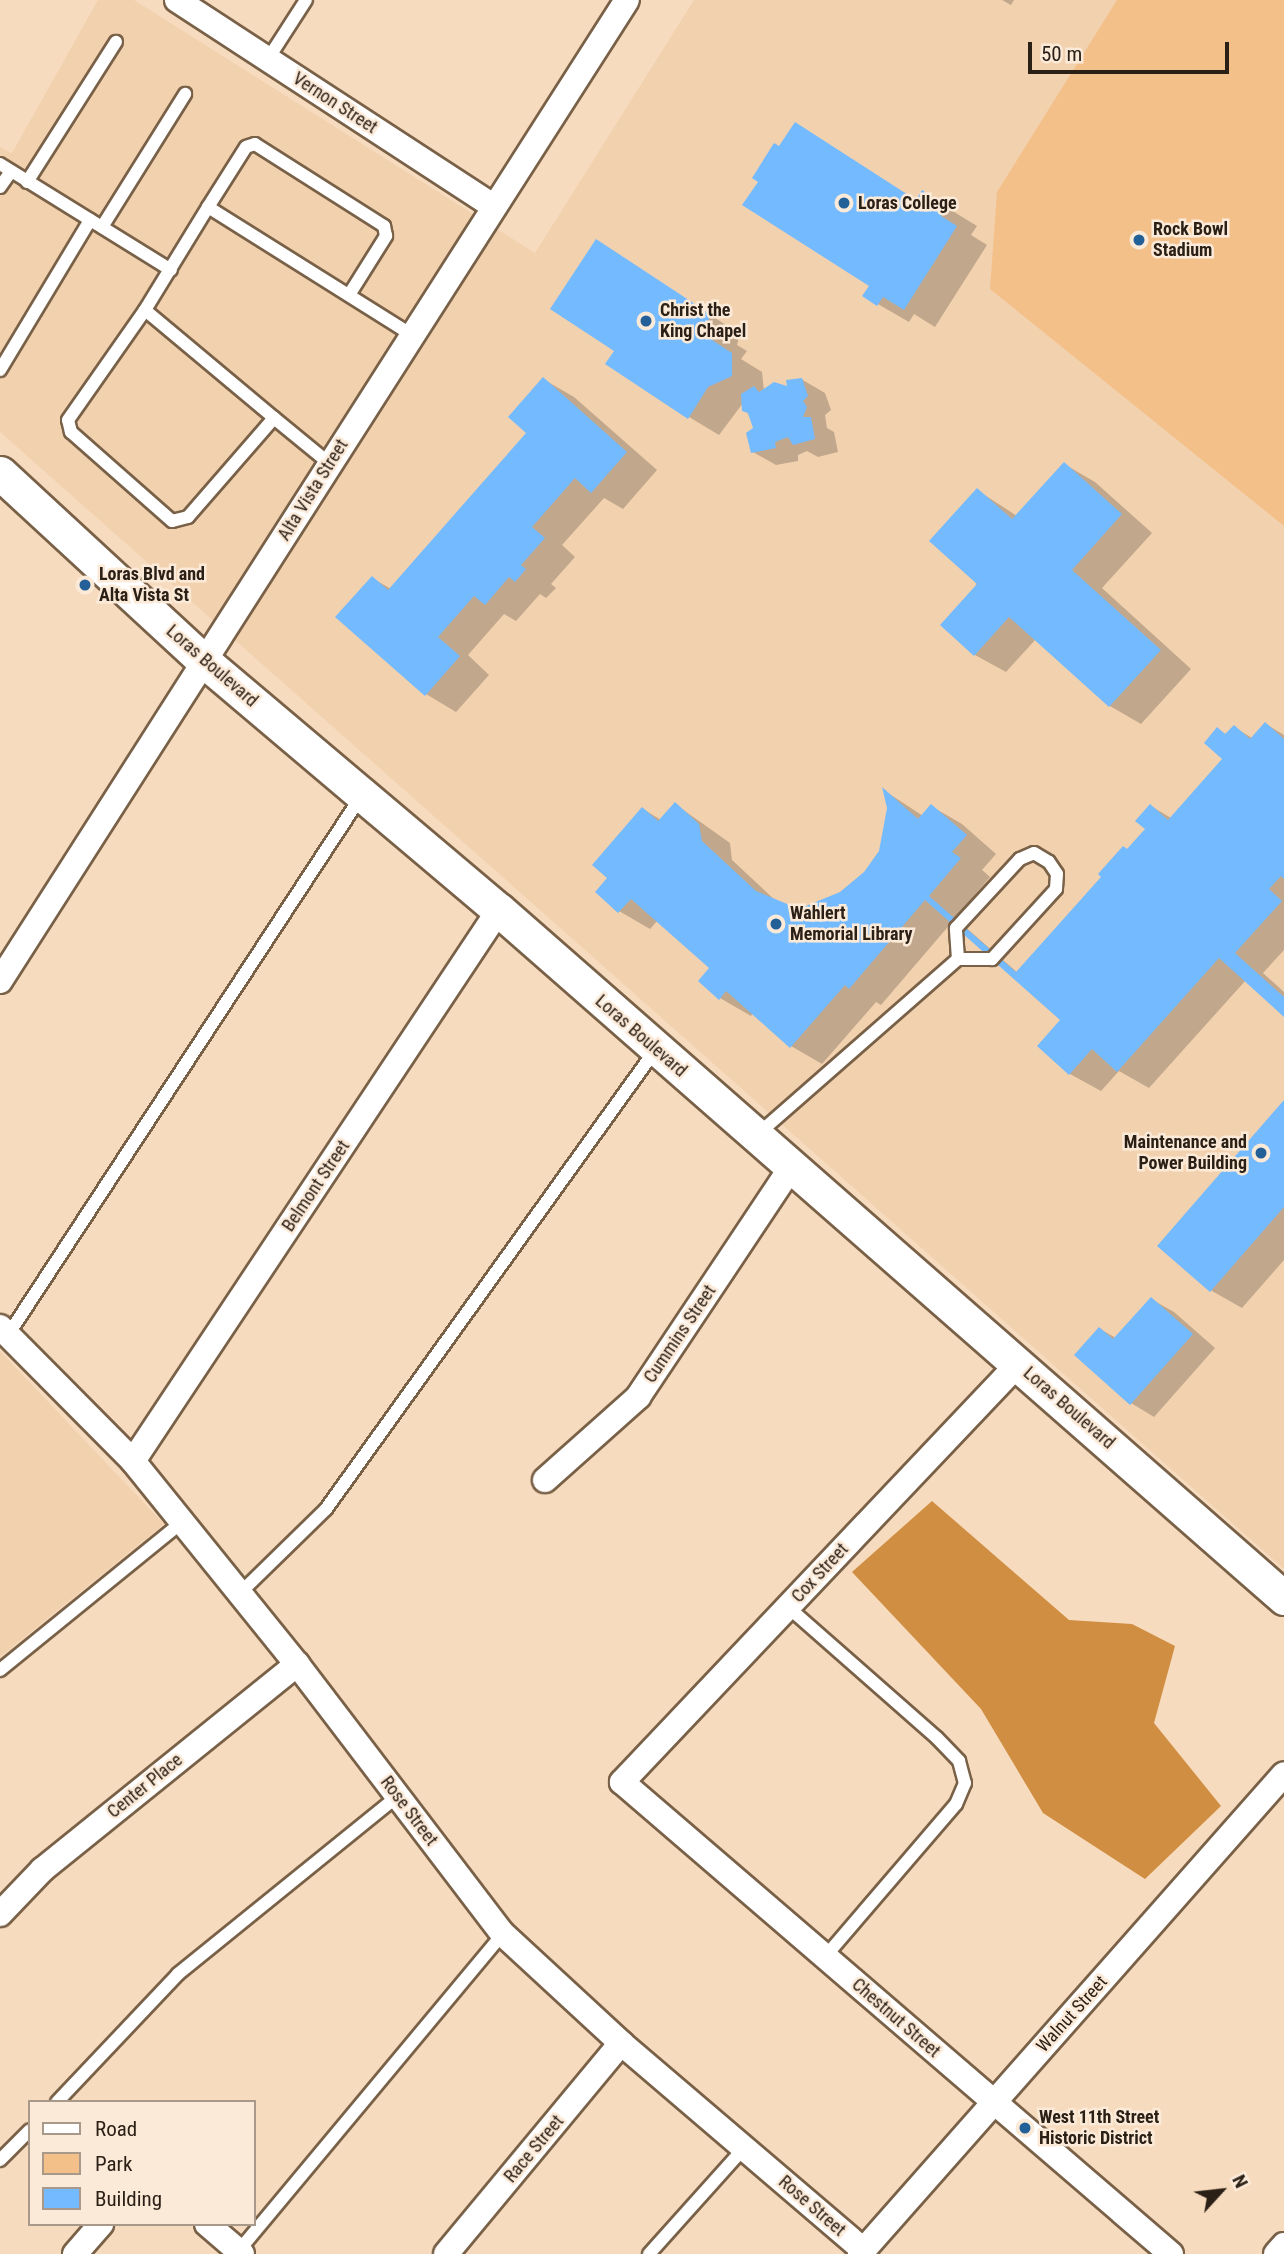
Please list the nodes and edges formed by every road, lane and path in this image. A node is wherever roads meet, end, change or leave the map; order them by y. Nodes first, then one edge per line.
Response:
1 (177, 0) edge
2 (306, 0) edge
3 (627, 0) edge
4 (116, 42) dead end
5 (268, 59) junction
6 (185, 94) dead end
7 (5, 167) edge
8 (27, 182) junction
9 (0, 187) edge
10 (494, 206) junction
11 (208, 207) junction
12 (90, 220) junction
13 (102, 227) junction
14 (171, 270) junction
15 (349, 295) junction
16 (145, 310) junction
17 (412, 335) junction
18 (0, 370) edge
19 (274, 418) junction
20 (330, 464) junction
21 (0, 474) edge
22 (204, 661) junction
23 (362, 795) junction
24 (499, 910) junction
25 (958, 959) junction
26 (0, 981) edge
27 (656, 1049) junction
28 (755, 1137) junction
29 (791, 1168) junction
30 (4, 1331) edge
31 (1018, 1364) junction
32 (133, 1461) junction
33 (545, 1480) dead end
34 (182, 1522) junction
35 (240, 1593) junction
36 (1284, 1598) edge
37 (788, 1607) junction
38 (296, 1664) junction
39 (0, 1670) edge
40 (1284, 1774) edge
41 (622, 1782) joint
42 (398, 1796) junction
43 (0, 1914) edge
44 (503, 1934) junction
45 (825, 1957) junction
46 (621, 2043) junction
47 (59, 2100) edge
48 (993, 2102) junction
49 (28, 2132) edge
50 (744, 2148) junction
51 (0, 2160) edge
52 (99, 2226) edge
53 (208, 2226) edge
54 (1284, 2245) edge
55 (862, 2252) edge
56 (239, 2253) edge
57 (75, 2254) edge
58 (446, 2254) edge
59 (649, 2254) edge
60 (1171, 2254) edge
61 (1276, 2254) edge

1 - 5 street, Vernon Street
2 - 5 lane
3 - 10 street, Alta Vista Street
4 - 8 lane
5 - 10 street, Vernon Street
6 - 13 lane
7 - 8 lane
7 - 9 lane
8 - 12 lane
10 - 17 street, Alta Vista Street
11 - 14 lane
11 - 15 lane
11 - 15 lane
12 - 13 lane
12 - 18 lane
13 - 14 lane
14 - 16 lane
15 - 17 lane
16 - 19 lane
16 - 19 lane
17 - 20 street, Alta Vista Street
19 - 20 lane
20 - 22 street, Alta Vista Street
21 - 22 main road, Loras Boulevard
22 - 23 main road, Loras Boulevard
22 - 26 street, Alta Vista Street
23 - 24 main road, Loras Boulevard
23 - 30 lane
24 - 27 main road, Loras Boulevard
24 - 32 street, Belmont Street
25 - 25 lane
25 - 28 lane
27 - 28 main road, Loras Boulevard
27 - 35 lane
28 - 29 main road, Loras Boulevard
29 - 31 main road, Loras Boulevard
29 - 33 street, Cummins Street
30 - 32 street, Rose Street
31 - 36 main road, Loras Boulevard
31 - 37 street, Cox Street
32 - 34 street, Rose Street
34 - 35 street, Rose Street
34 - 39 lane
35 - 38 street, Rose Street
37 - 41 street, Cox Street
37 - 45 lane
38 - 42 street, Rose Street
38 - 43 street, Center Place
40 - 48 street, Walnut Street
41 - 45 street, Chestnut Street
42 - 44 street, Rose Street
42 - 47 lane
44 - 46 street, Rose Street
44 - 56 lane
45 - 48 street, Chestnut Street
46 - 50 street, Rose Street
46 - 58 street, Race Street
48 - 55 street, Walnut Street
48 - 60 street, Chestnut Street
49 - 51 lane
50 - 55 street, Rose Street
50 - 59 lane
52 - 57 street
53 - 56 street
54 - 61 street

